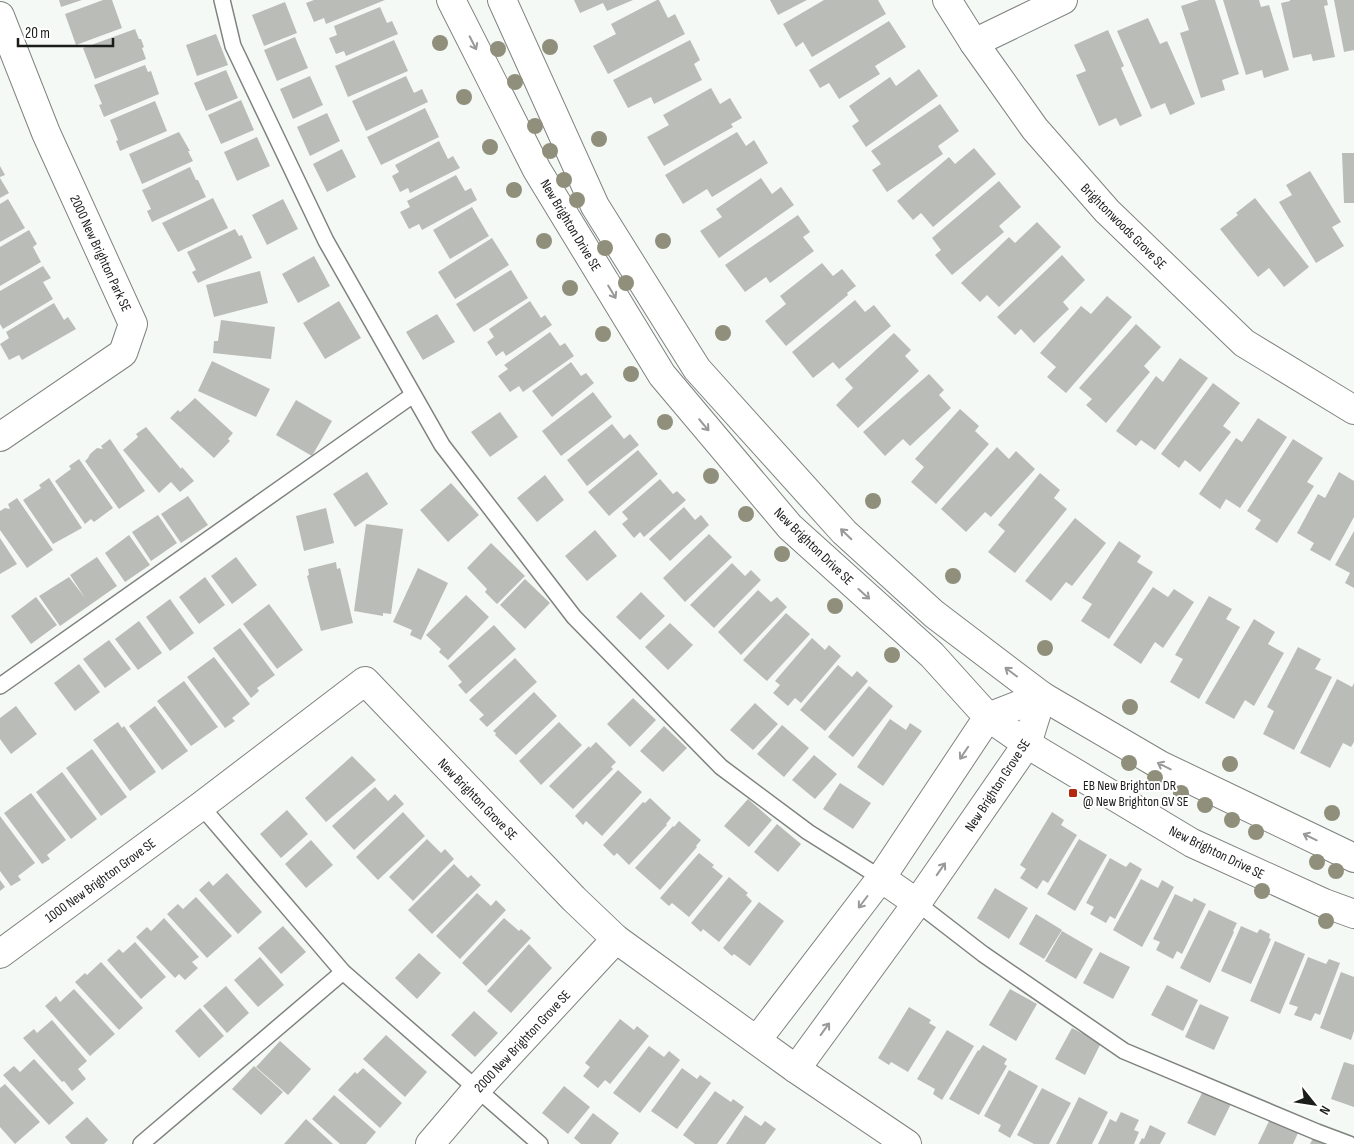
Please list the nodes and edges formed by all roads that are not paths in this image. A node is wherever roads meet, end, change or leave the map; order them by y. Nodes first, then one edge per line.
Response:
1 (222, 0) edge
2 (451, 0) edge
3 (502, 0) edge
4 (948, 0) edge
5 (1063, 0) edge
6 (0, 16) edge
7 (974, 43) junction
8 (413, 394) junction
9 (1352, 403) edge
10 (0, 437) edge
11 (0, 686) edge
12 (1042, 696) junction
13 (988, 717) junction
14 (1028, 744) junction
15 (201, 806) junction
16 (1354, 858) edge
17 (880, 878) junction
18 (918, 903) junction
19 (1354, 914) edge
20 (616, 939) junction
21 (0, 954) edge
22 (343, 972) junction
23 (756, 1040) junction
24 (796, 1069) junction
25 (476, 1090) junction
26 (141, 1144) edge
27 (430, 1144) edge
28 (540, 1144) edge
29 (907, 1144) edge
30 (1349, 1144) edge

1 - 8 lane
2 -> 13 street, New Brighton Drive SE
12 -> 3 street
4 - 7 street, Brightonwoods Grove SE
5 - 7 street
6 - 10 street, 2000 New Brighton Park SE
7 - 9 street, Brightonwoods Grove SE
8 - 11 lane
8 - 17 lane
12 - 13 street
12 - 14 street, New Brighton Grove SE
16 -> 12 street
13 - 14 street, New Brighton Drive SE
13 -> 17 street
18 -> 14 street, New Brighton Grove SE
14 - 19 street, New Brighton Drive SE
15 - 20 street, New Brighton Grove SE
15 - 21 street, 1000 New Brighton Grove SE
15 - 22 lane
17 - 18 street
17 -> 23 street
24 -> 18 street, New Brighton Grove SE
18 - 30 lane
20 - 23 street, New Brighton Grove SE
20 - 25 street, 2000 New Brighton Grove SE
22 - 25 lane
22 - 26 lane
23 - 24 street, New Brighton Grove SE
24 - 29 street, New Brighton Grove SE
25 - 27 street, 2000 New Brighton Grove SE
25 - 28 lane

